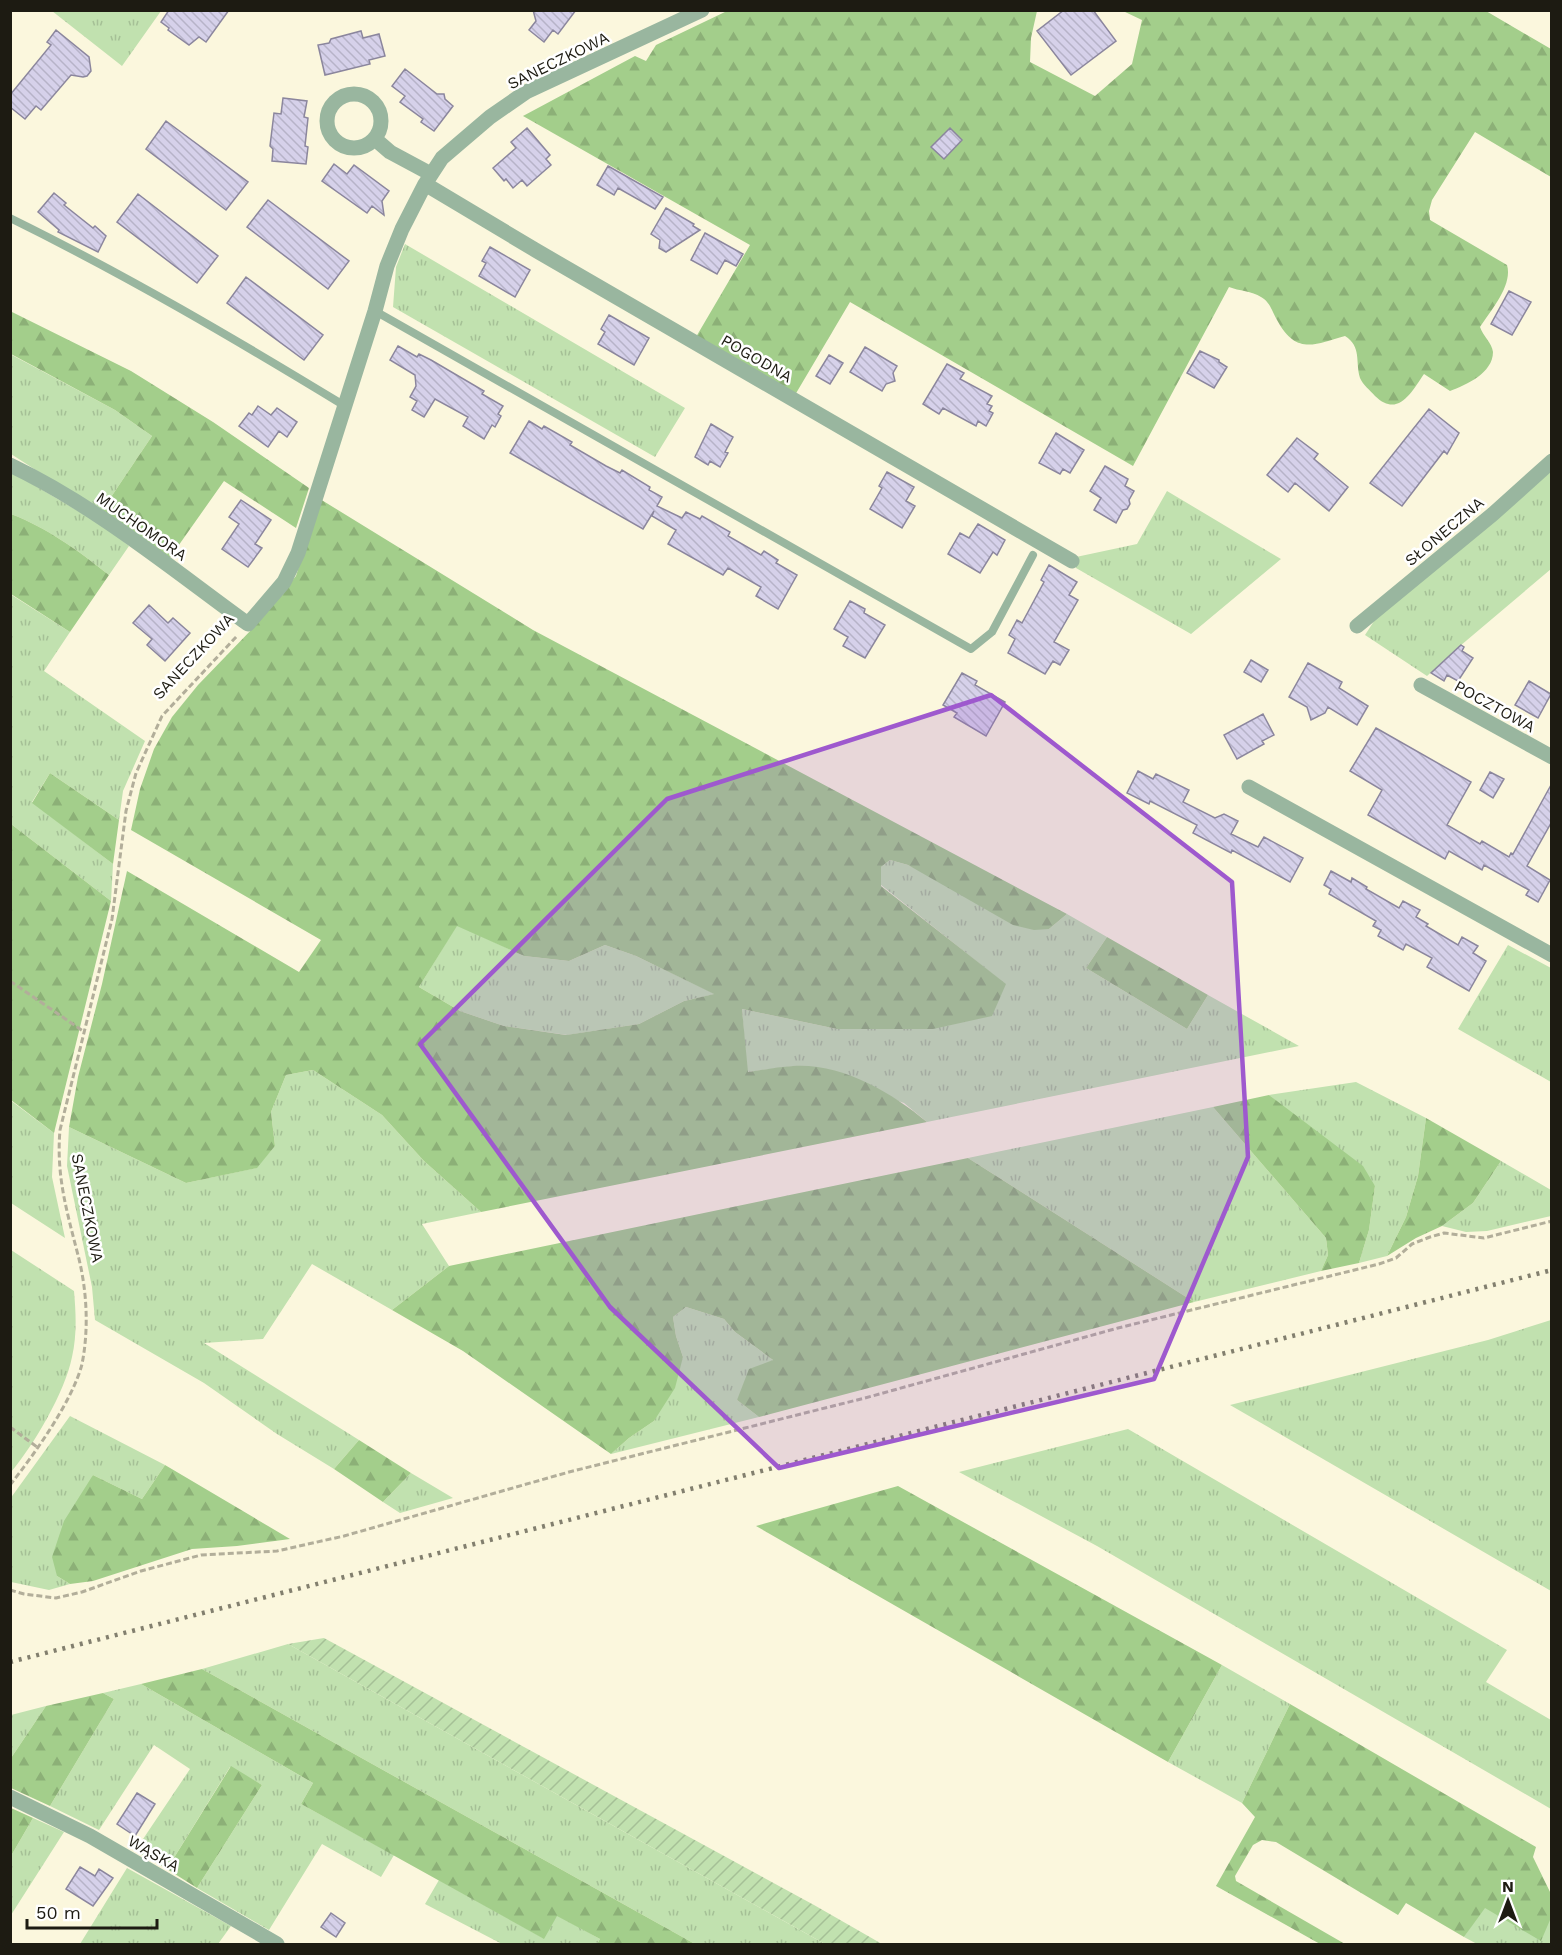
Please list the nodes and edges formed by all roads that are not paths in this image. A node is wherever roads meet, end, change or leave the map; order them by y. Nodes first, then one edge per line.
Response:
1 (702, 10) edge
2 (375, 139) dead end
3 (428, 179) junction
4 (10, 218) edge
5 (375, 311) junction
6 (345, 406) junction
7 (1551, 461) edge
8 (10, 465) edge
9 (1033, 555) dead end
10 (1072, 561) dead end
11 (248, 624) joint
12 (1357, 626) dead end
13 (1421, 685) dead end
14 (1551, 757) edge
15 (1249, 787) dead end
16 (1551, 955) edge
17 (10, 1797) edge
18 (277, 1944) edge

1 - 3 street, SANECZKOWA
2 - 3 street, POGODNA
3 - 5 street, SANECZKOWA
3 - 10 street, POGODNA
4 - 6 lane
5 - 6 street, SANECZKOWA
5 - 9 lane
6 - 11 street, SANECZKOWA
7 - 12 street, SŁONECZNA
8 - 11 street, MUCHOMORA
13 - 14 street, POCZTOWA
15 - 16 street
17 - 18 street, WĄSKA

